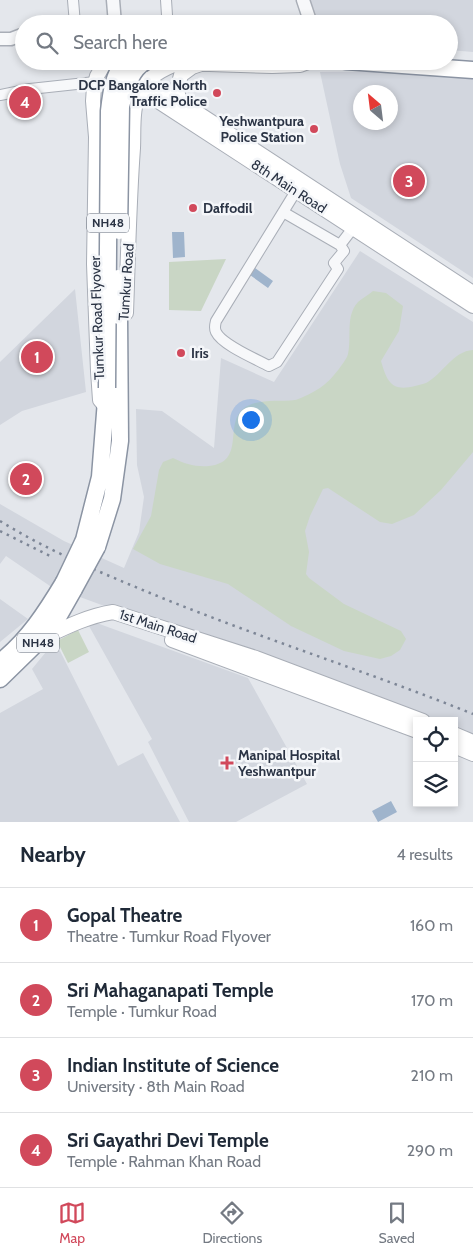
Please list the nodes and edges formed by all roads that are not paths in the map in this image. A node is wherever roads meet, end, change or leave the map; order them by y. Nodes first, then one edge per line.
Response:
1 (73, 0) edge
2 (113, 0) edge
3 (166, 0) edge
4 (295, 0) edge
5 (303, 0) edge
6 (75, 15) edge
7 (114, 15) edge
8 (166, 15) dead end
9 (300, 15) edge
10 (308, 15) edge
11 (458, 58) edge
12 (473, 59) edge
13 (458, 69) edge
14 (102, 70) edge
15 (119, 70) edge
16 (120, 70) edge
17 (132, 70) edge
18 (136, 70) edge
19 (164, 70) edge
20 (188, 70) edge
21 (473, 70) edge
22 (95, 82) junction
23 (144, 86) junction
24 (0, 95) edge
25 (180, 102) junction
26 (275, 170) junction
27 (296, 191) junction
28 (283, 212) junction
29 (353, 228) junction
30 (340, 245) junction
31 (473, 293) edge
32 (473, 306) edge
33 (119, 324) junction
34 (105, 408) junction
35 (90, 543) junction
36 (69, 586) junction
37 (99, 614) junction
38 (42, 638) junction
39 (0, 662) edge
40 (0, 679) edge
41 (413, 717) edge
42 (413, 730) edge
43 (458, 736) edge
44 (473, 742) edge
45 (458, 748) edge
46 (473, 754) edge

1 - 6 street
2 - 7 street
3 - 8 street
4 - 9 street
5 - 10 street
11 - 12 highway
13 - 21 highway
14 - 22 main road
15 - 34 highway, NH48, bridge
16 - 23 main road, 8th Main Road
17 - 23 main road, 8th Main Road
18 - 33 highway, NH48, bridge
19 - 23 main road
20 - 25 main road
22 - 24 street
22 - 34 main road, Tumkur Road Flyover
23 - 25 main road, 8th Main Road
23 - 26 main road, 8th Main Road
23 - 33 main road, Tumkur Road
25 - 26 main road, 8th Main Road
26 - 27 main road, 8th Main Road
26 - 31 main road, 8th Main Road
27 - 28 street
27 - 29 main road, 8th Main Road
28 - 30 street
28 - 30 street
29 - 30 street
29 - 32 main road, 8th Main Road
33 - 35 highway, Tumkur Road / NH48
34 - 35 highway, Tumkur Road / NH48
35 - 36 highway, Tumkur Road / NH48, bridge
36 - 38 highway, Tumkur Road / NH48
36 - 39 highway, Tumkur Road / NH48
37 - 38 main road
37 - 41 main road, 1st Main Road
37 - 42 main road, 1st Main Road
38 - 40 highway, Tumkur Road / NH48
43 - 44 main road
45 - 46 main road

